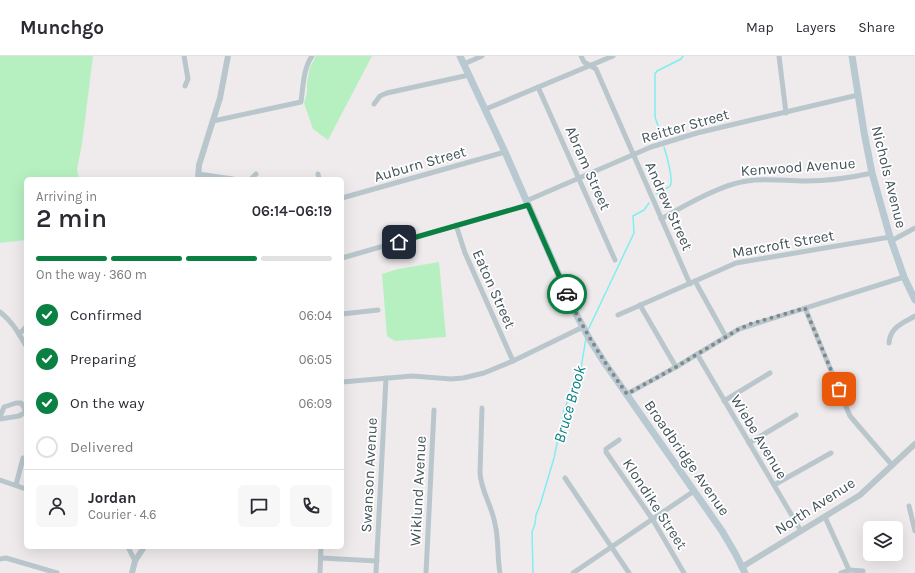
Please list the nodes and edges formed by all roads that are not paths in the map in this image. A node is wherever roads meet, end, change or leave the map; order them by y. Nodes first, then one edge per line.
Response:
1 (184, 56) edge
2 (228, 56) edge
3 (312, 56) edge
4 (460, 56) edge
5 (482, 56) edge
6 (582, 56) edge
7 (613, 56) edge
8 (778, 56) edge
9 (852, 56) edge
10 (464, 64) junction
11 (590, 65) junction
12 (469, 75) junction
13 (185, 86) dead end
14 (538, 87) junction
15 (858, 95) junction
16 (374, 104) dead end
17 (486, 109) junction
18 (786, 113) junction
19 (213, 121) junction
20 (505, 152) junction
21 (633, 154) junction
22 (872, 173) junction
23 (256, 174) dead end
24 (198, 177) edge
25 (253, 177) edge
26 (579, 178) junction
27 (344, 197) edge
28 (527, 203) junction
29 (661, 219) junction
30 (456, 225) junction
31 (915, 228) edge
32 (890, 239) junction
33 (344, 257) edge
34 (615, 260) dead end
35 (904, 277) junction
36 (693, 282) junction
37 (915, 300) edge
38 (640, 305) junction
39 (805, 308) junction
40 (378, 310) dead end
41 (0, 312) edge
42 (344, 314) edge
43 (618, 315) dead end
44 (915, 316) edge
45 (24, 329) edge
46 (584, 329) junction
47 (19, 334) junction
48 (726, 337) junction
49 (24, 343) edge
50 (889, 343) dead end
51 (697, 354) junction
52 (513, 361) junction
53 (676, 367) junction
54 (770, 373) dead end
55 (386, 378) junction
56 (344, 382) edge
57 (627, 394) junction
58 (724, 401) junction
59 (24, 408) edge
60 (482, 408) dead end
61 (434, 410) dead end
62 (24, 413) edge
63 (796, 415) dead end
64 (0, 418) edge
65 (619, 440) dead end
66 (749, 443) junction
67 (915, 444) edge
68 (831, 453) dead end
69 (24, 458) edge
70 (892, 465) junction
71 (565, 478) dead end
72 (0, 480) edge
73 (16, 485) junction
74 (774, 485) junction
75 (24, 488) edge
76 (694, 491) junction
77 (909, 506) dead end
78 (825, 517) junction
79 (653, 520) junction
80 (801, 531) junction
81 (915, 531) edge
82 (611, 547) junction
83 (129, 549) edge
84 (143, 549) edge
85 (321, 549) edge
86 (321, 558) junction
87 (0, 559) edge
88 (377, 560) junction
89 (135, 561) junction
90 (744, 570) edge
91 (849, 570) junction
92 (863, 571) dead end
93 (57, 573) edge
94 (132, 573) edge
95 (320, 573) edge
96 (376, 573) edge
97 (426, 573) edge
98 (500, 573) edge
99 (573, 573) edge
100 (629, 573) edge
101 (684, 573) edge
102 (841, 573) edge

1 - 13 street
2 - 19 street
3 - 19 street
4 - 10 main road, Broadbridge Avenue
5 - 10 street
6 - 11 street, Andrew Street
7 - 11 street
8 - 18 street
9 - 15 main road, Nichols Avenue
10 - 12 main road, Broadbridge Avenue
11 - 14 street
11 - 21 street, Andrew Street
12 - 16 street
12 - 17 main road, Broadbridge Avenue
14 - 17 street
14 - 26 street, Abram Street
15 - 18 street, Reitter Street
15 - 22 main road, Nichols Avenue
17 - 20 main road, Broadbridge Avenue
18 - 21 street, Reitter Street
19 - 24 street
20 - 27 street, Auburn Street
20 - 28 main road, Broadbridge Avenue
21 - 26 street, Reitter Street
21 - 29 street, Andrew Street
22 - 29 street, Kenwood Avenue
22 - 32 main road, Nichols Avenue
23 - 25 street
26 - 28 street, Reitter Street
26 - 34 street, Abram Street
28 - 30 street, Reitter Street
28 - 46 main road, Broadbridge Avenue
29 - 36 street, Andrew Street
30 - 33 street, Reitter Street
30 - 52 street, Eaton Street
31 - 32 street, Marcroft Street
32 - 35 main road, Nichols Avenue
32 - 36 street, Marcroft Street
35 - 37 main road, Nichols Avenue
35 - 39 street
36 - 38 street, Marcroft Street
36 - 48 street, Andrew Street
38 - 43 street, Marcroft Street
38 - 53 street
39 - 48 street
39 - 70 street
40 - 42 street
41 - 47 street
44 - 50 street
45 - 47 street
46 - 52 street
46 - 57 main road, Broadbridge Avenue
47 - 49 street
48 - 51 street
51 - 53 street
51 - 58 street, Wiebe Avenue
52 - 55 street
53 - 57 street
54 - 58 street
55 - 56 street
55 - 88 street, Swanson Avenue
57 - 76 main road, Broadbridge Avenue
58 - 66 street, Wiebe Avenue
59 - 64 street
60 - 98 street
61 - 97 street, Wiklund Avenue
62 - 64 street
63 - 66 street
65 - 79 street, Klondike Street
66 - 74 street, Wiebe Avenue
67 - 70 street, North Avenue
68 - 74 street
69 - 73 street
70 - 78 street, North Avenue
71 - 82 street
72 - 73 street
73 - 75 street
74 - 80 street, Wiebe Avenue
76 - 79 street
76 - 90 main road, Broadbridge Avenue
77 - 81 street
78 - 80 street, North Avenue
78 - 91 street
79 - 82 street
79 - 101 street, Klondike Street
80 - 90 street, North Avenue
82 - 99 street
82 - 100 street
83 - 89 street
84 - 89 street
85 - 86 street
86 - 88 street
86 - 95 street
87 - 93 street
88 - 96 street, Swanson Avenue
89 - 94 street
91 - 92 street
91 - 102 street

